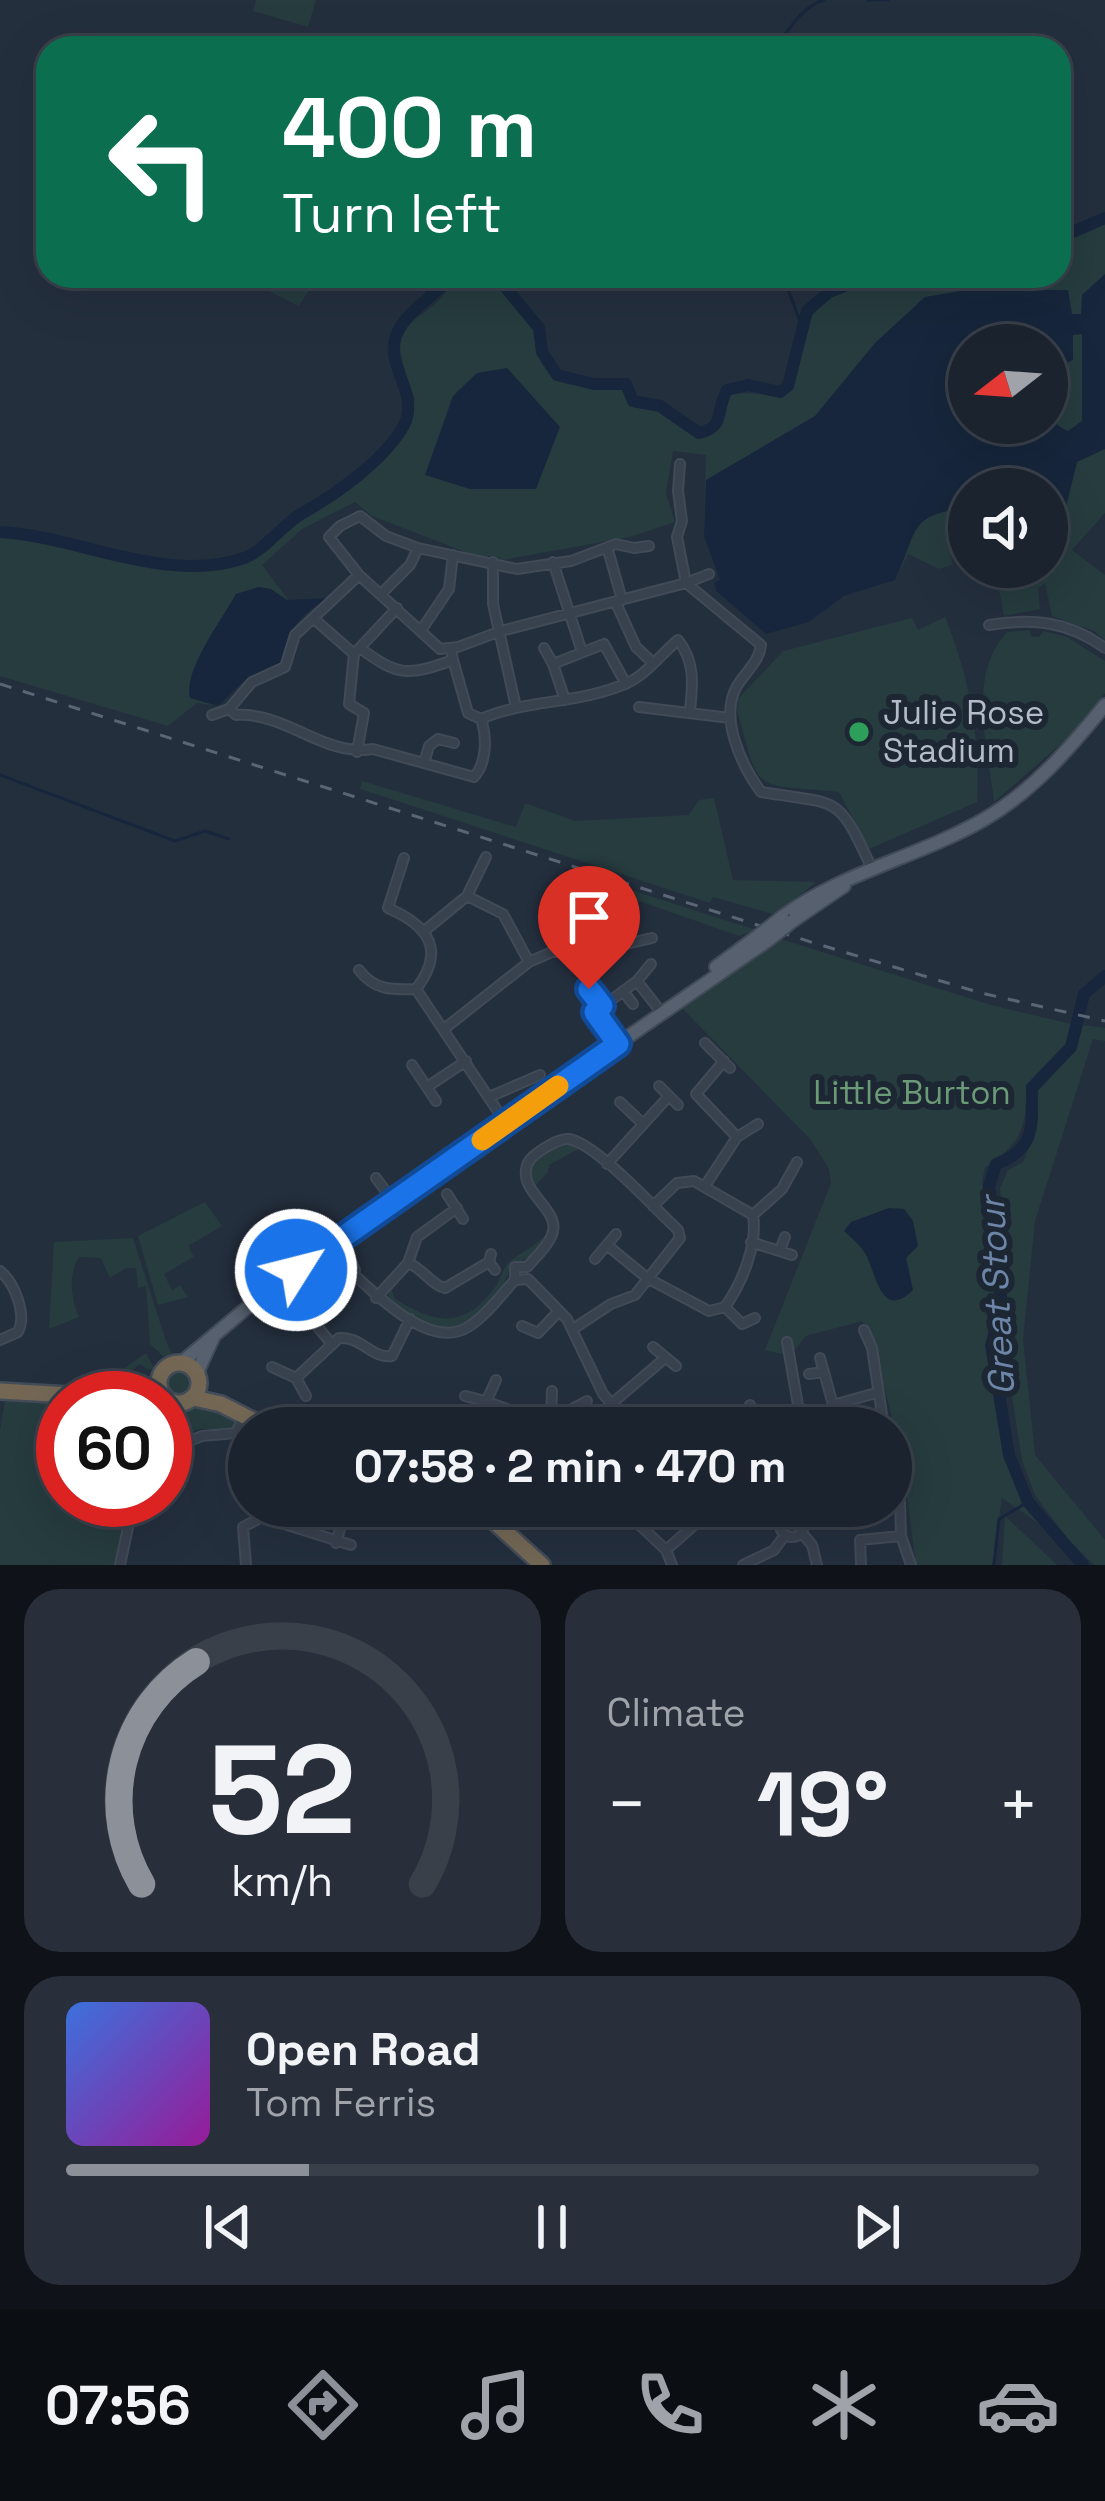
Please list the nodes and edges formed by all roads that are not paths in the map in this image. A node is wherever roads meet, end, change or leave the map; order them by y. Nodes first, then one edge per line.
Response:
1 (680, 464) dead end
2 (649, 546) dead end
3 (418, 548) junction
4 (608, 550) junction
5 (453, 555) junction
6 (494, 562) junction
7 (553, 562) junction
8 (709, 574) dead end
9 (359, 575) junction
10 (686, 583) junction
11 (382, 593) junction
12 (619, 602) junction
13 (397, 608) junction
14 (568, 614) junction
15 (314, 618) junction
16 (988, 625) dead end
17 (422, 629) junction
18 (501, 631) junction
19 (451, 648) junction
20 (544, 648) dead end
21 (1105, 648) edge
22 (357, 651) junction
23 (582, 652) junction
24 (454, 661) junction
25 (652, 662) junction
26 (553, 664) junction
27 (626, 684) junction
28 (565, 700) junction
29 (1105, 705) edge
30 (516, 707) junction
31 (639, 707) dead end
32 (229, 709) junction
33 (690, 710) junction
34 (212, 716) dead end
35 (481, 718) junction
36 (730, 718) junction
37 (454, 743) dead end
38 (357, 752) junction
39 (424, 763) junction
40 (486, 857) dead end
41 (404, 858) dead end
42 (872, 870) junction
43 (467, 896) junction
44 (423, 932) junction
45 (652, 938) dead end
46 (580, 951) junction
47 (529, 962) junction
48 (650, 964) dead end
49 (358, 970) dead end
50 (637, 981) junction
51 (416, 989) junction
52 (623, 991) junction
53 (633, 1004) dead end
54 (602, 1006) junction
55 (661, 1012) junction
56 (444, 1029) junction
57 (705, 1043) dead end
58 (618, 1044) junction
59 (466, 1061) junction
60 (412, 1065) dead end
61 (540, 1075) dead end
62 (659, 1086) dead end
63 (427, 1087) junction
64 (669, 1096) junction
65 (489, 1097) junction
66 (436, 1101) dead end
67 (620, 1102) dead end
68 (678, 1105) dead end
69 (506, 1123) junction
70 (642, 1123) junction
71 (758, 1124) dead end
72 (737, 1136) junction
73 (797, 1162) dead end
74 (607, 1164) junction
75 (376, 1178) dead end
76 (705, 1186) junction
77 (448, 1194) dead end
78 (392, 1200) junction
79 (653, 1206) junction
80 (457, 1208) junction
81 (753, 1215) junction
82 (463, 1219) dead end
83 (616, 1234) dead end
84 (785, 1237) dead end
85 (340, 1238) junction
86 (752, 1242) junction
87 (607, 1245) junction
88 (326, 1249) junction
89 (780, 1250) junction
90 (792, 1255) dead end
91 (595, 1259) dead end
92 (492, 1262) dead end
93 (409, 1263) junction
94 (527, 1267) junction
95 (0, 1271) edge
96 (358, 1277) junction
97 (647, 1278) junction
98 (515, 1280) junction
99 (527, 1280) junction
100 (306, 1292) dead end
101 (376, 1298) junction
102 (725, 1307) junction
103 (560, 1311) junction
104 (410, 1318) junction
105 (754, 1318) dead end
106 (522, 1327) dead end
107 (573, 1329) junction
108 (864, 1330) dead end
109 (213, 1338) junction
110 (0, 1340) edge
111 (330, 1342) junction
112 (787, 1342) dead end
113 (653, 1347) dead end
114 (820, 1358) dead end
115 (664, 1359) junction
116 (181, 1363) junction
117 (676, 1366) dead end
118 (272, 1367) dead end
119 (164, 1371) edge
120 (823, 1372) junction
121 (809, 1374) dead end
122 (199, 1377) junction
123 (296, 1378) junction
124 (496, 1380) dead end
125 (0, 1391) edge
126 (36, 1393) edge
127 (555, 1393) dead end
128 (876, 1393) junction
129 (306, 1396) dead end
130 (465, 1396) dead end
131 (194, 1398) joint
132 (487, 1400) junction
133 (587, 1401) dead end
134 (221, 1404) junction
135 (610, 1405) joint
136 (499, 1407) edge
137 (553, 1407) edge
138 (576, 1407) edge
139 (798, 1407) edge
140 (879, 1407) edge
141 (228, 1412) edge
142 (228, 1428) edge
143 (192, 1439) edge
144 (128, 1527) edge
145 (500, 1527) edge
146 (640, 1527) edge
147 (692, 1527) edge
148 (783, 1527) edge
149 (801, 1527) edge
150 (903, 1527) edge
151 (340, 1529) dead end
152 (801, 1532) junction
153 (785, 1535) junction
154 (902, 1536) junction
155 (336, 1543) junction
156 (351, 1545) dead end
157 (666, 1550) junction
158 (120, 1565) edge
159 (246, 1565) edge
160 (542, 1565) edge
161 (672, 1565) edge
162 (743, 1565) edge
163 (817, 1565) edge
164 (861, 1565) edge
165 (911, 1565) edge

1 - 10 street
2 - 4 street
3 - 5 street
3 - 9 street
3 - 11 street
4 - 7 street
4 - 12 street
5 - 6 street
5 - 17 street
6 - 7 street
6 - 18 street
7 - 14 street
8 - 10 street
9 - 11 street
9 - 15 street
10 - 12 street
10 - 36 street
11 - 13 street
12 - 14 street
12 - 25 street
13 - 17 street
13 - 22 street
14 - 18 street
14 - 23 street
15 - 22 street
15 - 32 street
16 - 21 street
17 - 19 street
18 - 19 street
18 - 30 street
19 - 24 street
20 - 26 street
22 - 24 street
22 - 38 street
23 - 26 street
23 - 27 street
24 - 35 street
25 - 27 street
25 - 33 street
26 - 28 street
27 - 28 street
28 - 30 street
29 - 42 main road
30 - 35 street
31 - 33 street
32 - 34 street
32 - 38 street
33 - 36 street
35 - 39 street
36 - 42 street
37 - 39 street
38 - 39 street
40 - 43 street
41 - 44 street
42 - 55 main road, bridge
43 - 44 street
43 - 47 street
44 - 51 street
45 - 46 street
46 - 47 street
46 - 54 street
47 - 56 street
48 - 50 street
49 - 51 street
50 - 52 street
50 - 55 street
51 - 56 street
52 - 53 street
52 - 54 street
54 - 58 street
55 - 58 main road
56 - 59 street
57 - 72 street
58 - 69 main road
59 - 63 street
59 - 65 street
60 - 63 street
61 - 65 street
62 - 64 street
63 - 66 street
64 - 68 street
64 - 70 street
65 - 69 street
67 - 70 street
69 - 78 main road
70 - 74 street
71 - 72 street
72 - 76 street
73 - 81 street
74 - 79 street
74 - 94 street
75 - 78 street
76 - 79 street
76 - 81 street
77 - 80 street
78 - 85 main road
79 - 97 street
80 - 82 street
80 - 93 street
81 - 86 street
83 - 87 street
84 - 89 street
85 - 88 main road
85 - 96 street
86 - 89 street
86 - 102 street
87 - 91 street
87 - 97 street
88 - 96 street
88 - 109 main road
89 - 90 street
92 - 93 street
93 - 101 street
94 - 98 street
94 - 99 street
95 - 110 street
96 - 101 street
97 - 102 street
97 - 107 street
98 - 99 street
98 - 104 street
99 - 103 street
100 - 111 street
101 - 104 street
102 - 105 street
103 - 106 street
103 - 107 street
104 - 111 street
107 - 135 street
108 - 128 street
109 - 116 main road
109 - 122 main road
111 - 123 street
112 - 139 street
113 - 115 street
114 - 120 street
115 - 117 street
115 - 135 street
116 - 119 highway
116 - 122 highway
118 - 123 street
120 - 121 street
120 - 128 street
122 - 131 highway
122 - 134 highway
123 - 129 street
124 - 132 street
125 - 126 highway
127 - 137 street
128 - 140 street
130 - 132 street
131 - 134 highway
132 - 136 street
133 - 138 street
134 - 141 highway
142 - 143 street
144 - 158 street
145 - 160 highway
146 - 157 street
147 - 157 street
148 - 153 street
149 - 152 street
150 - 154 street
151 - 155 street
152 - 153 street
152 - 163 street
153 - 162 street
154 - 164 street
154 - 165 street
155 - 156 street
155 - 159 street
157 - 161 street

